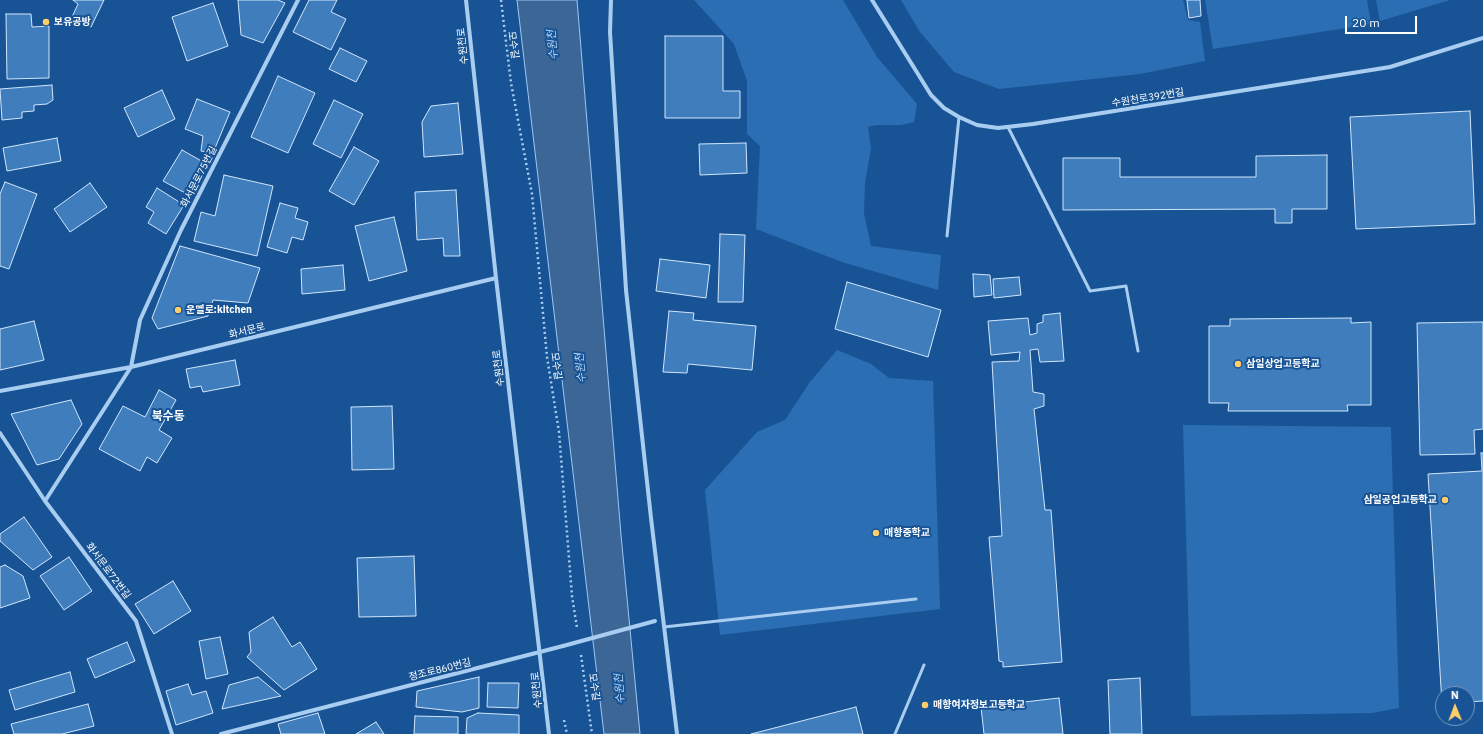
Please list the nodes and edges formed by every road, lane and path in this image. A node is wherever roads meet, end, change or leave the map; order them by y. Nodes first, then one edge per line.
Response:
1 (298, 0) edge
2 (466, 0) edge
3 (500, 0) edge
4 (611, 0) edge
5 (872, 0) edge
6 (1483, 38) edge
7 (959, 117) junction
8 (1008, 126) junction
9 (947, 236) dead end
10 (496, 278) junction
11 (1138, 351) dead end
12 (131, 367) junction
13 (0, 391) edge
14 (0, 433) edge
15 (45, 501) junction
16 (916, 599) dead end
17 (664, 621) junction
18 (664, 627) junction
19 (578, 634) dead end
20 (580, 650) dead end
21 (541, 653) junction
22 (924, 665) dead end
23 (172, 734) edge
24 (221, 734) edge
25 (550, 734) edge
26 (592, 734) edge
27 (677, 734) edge
28 (895, 734) edge

1 - 12 street, 화서문로75번길
2 - 10 street, 수원천로
3 - 19 path, 모수길
4 - 17 street
5 - 7 street, 수원천로392번길
6 - 8 street, 수원천로392번길
7 - 8 street, 수원천로392번길
7 - 9 lane
8 - 11 lane
10 - 12 street, 화서문로
10 - 21 street, 수원천로
12 - 13 street, 화서문로
12 - 15 street
14 - 15 street, 화서문로72번길
15 - 23 street, 화서문로72번길
16 - 18 lane
17 - 18 street
17 - 21 street, 정조로860번길, bridge
18 - 27 street
20 - 26 path, 모수길
21 - 24 street, 정조로860번길
21 - 25 street, 수원천로
22 - 28 lane

